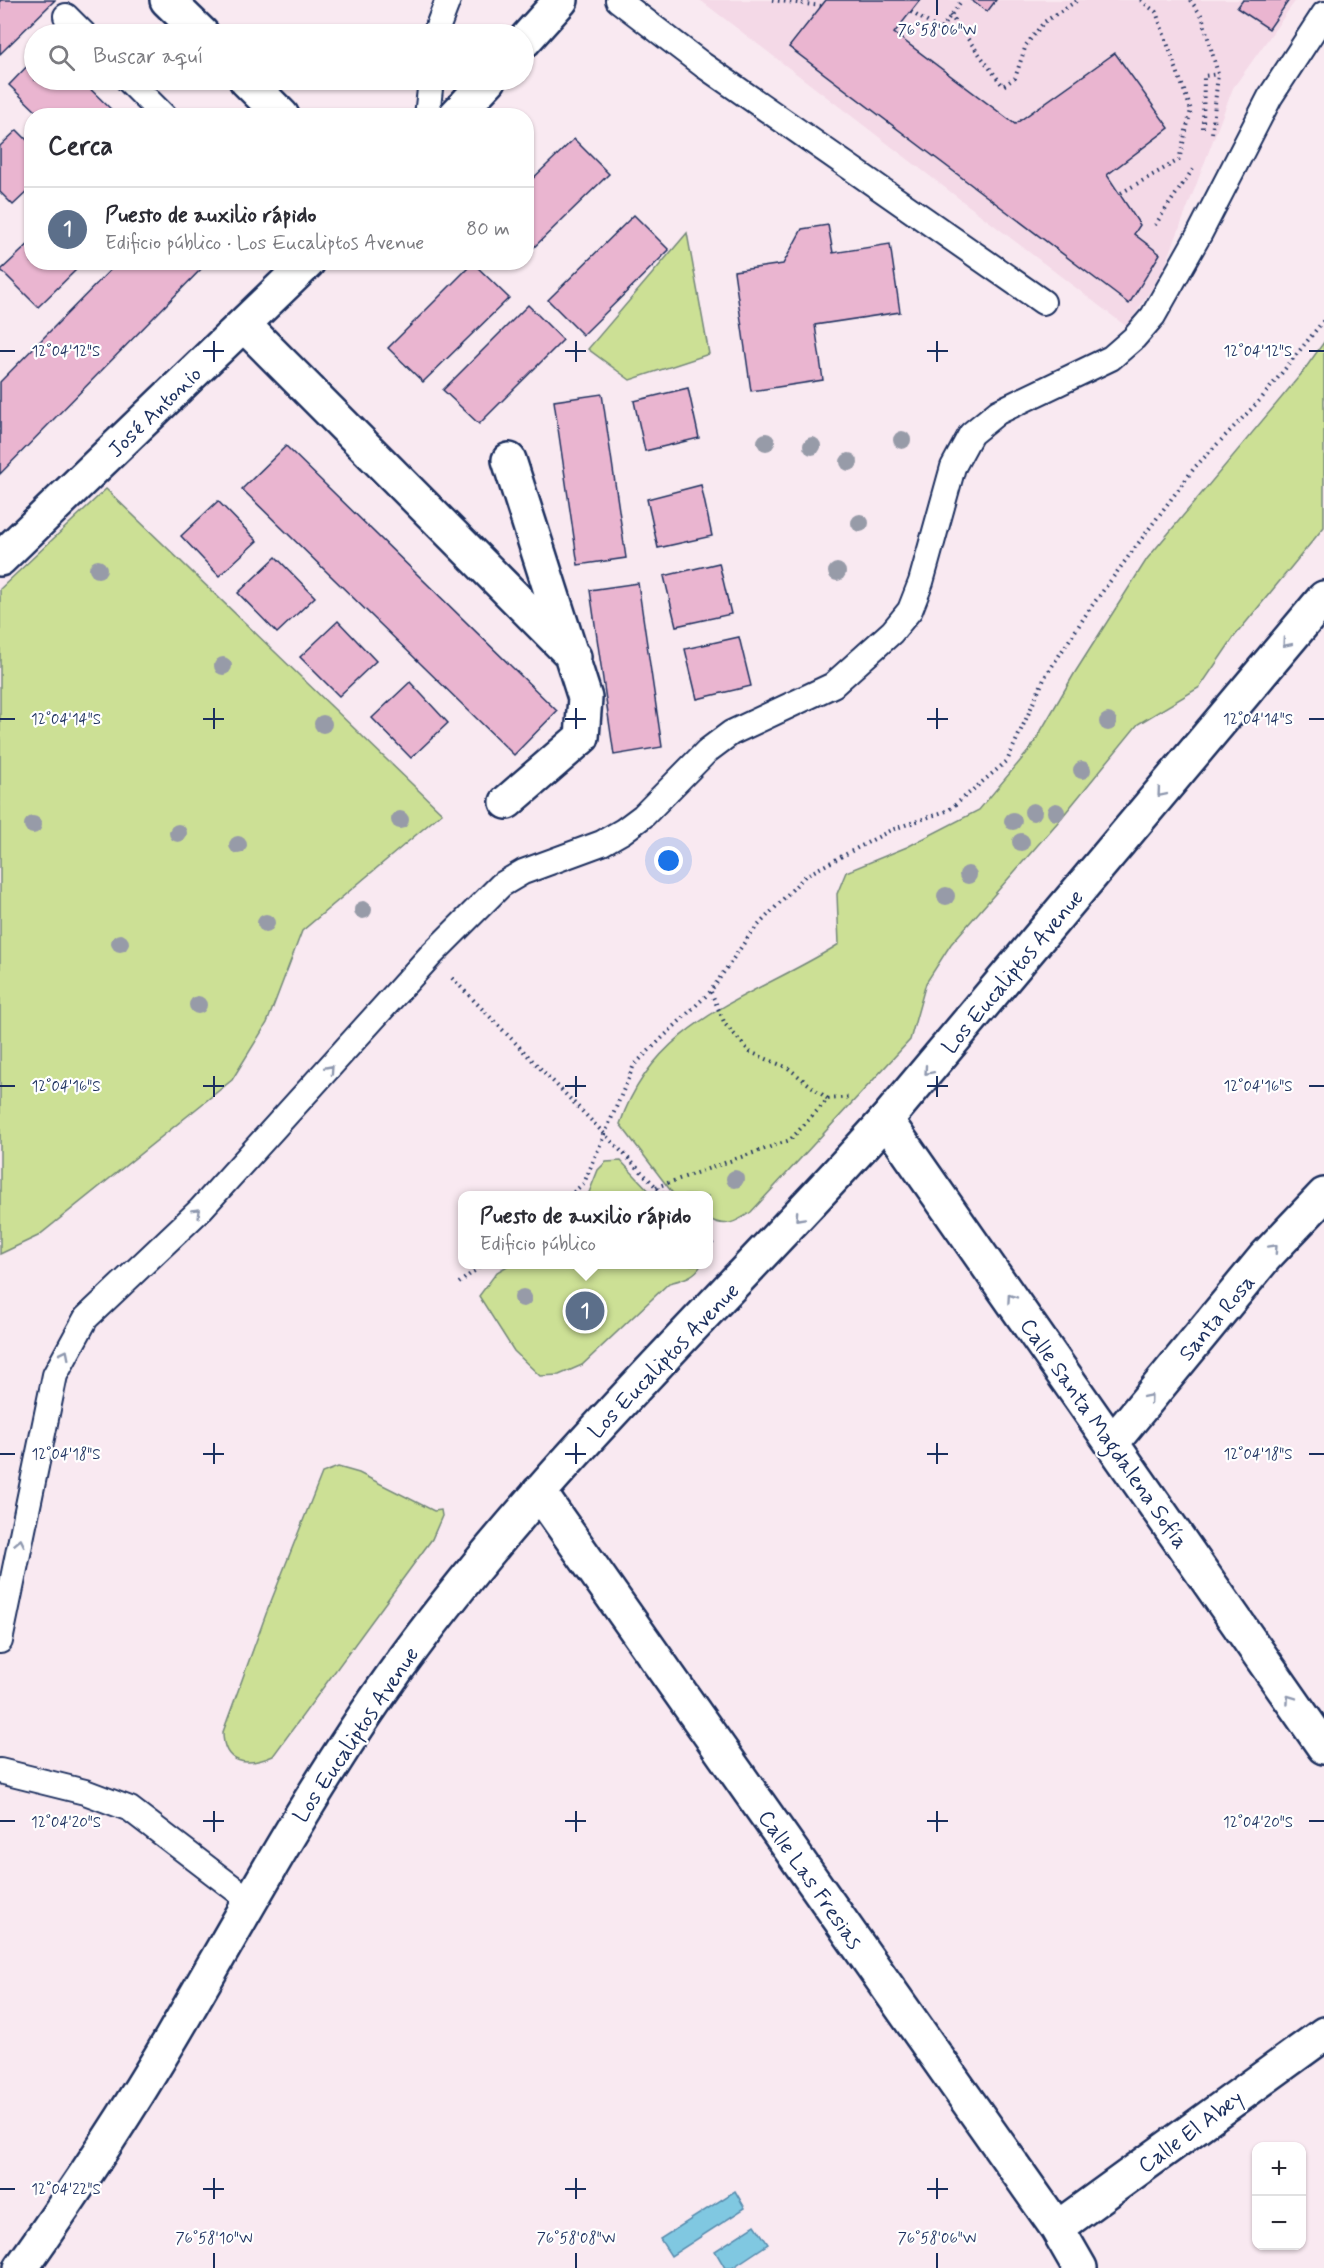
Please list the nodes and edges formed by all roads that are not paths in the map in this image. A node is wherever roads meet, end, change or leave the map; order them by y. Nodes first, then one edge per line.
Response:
1 (167, 0) edge
2 (448, 0) edge
3 (561, 0) edge
4 (618, 0) edge
5 (1324, 14) edge
6 (66, 16) dead end
7 (74, 24) edge
8 (192, 24) edge
9 (439, 24) edge
10 (534, 30) edge
11 (138, 90) edge
12 (256, 90) edge
13 (430, 90) edge
14 (479, 90) edge
15 (156, 108) edge
16 (274, 108) edge
17 (429, 108) edge
18 (462, 108) edge
19 (300, 270) edge
20 (1043, 302) dead end
21 (244, 325) junction
22 (509, 460) dead end
23 (0, 559) edge
24 (1324, 598) edge
25 (574, 657) junction
26 (507, 802) dead end
27 (886, 1120) junction
28 (1324, 1195) edge
29 (1112, 1443) junction
30 (538, 1492) junction
31 (0, 1641) edge
32 (1324, 1747) edge
33 (0, 1771) edge
34 (249, 1900) junction
35 (1324, 2034) edge
36 (1057, 2228) junction
37 (21, 2268) edge
38 (1080, 2268) edge

1 - 8 street
2 - 9 lane
3 - 10 street
4 - 20 lane
31 -> 5 lane
6 - 7 lane
11 - 15 lane
12 - 16 street
13 - 17 lane
14 - 18 street
19 - 21 street, José Antonio
21 - 23 street, José Antonio
21 - 25 street
22 - 25 street
24 -> 27 street, Los Eucaliptos Avenue
25 - 26 street
29 -> 27 street, Calle Santa Magdalena Sofía
27 -> 30 street, Los Eucaliptos Avenue
29 -> 28 street, Santa Rosa
32 -> 29 street, Calle Santa Magdalena Sofía
30 - 34 street, Los Eucaliptos Avenue
30 - 36 street, Calle Las Fresias
33 - 34 lane
34 - 37 street, Los Eucaliptos Avenue
35 - 36 street, Calle El Abey
36 - 38 street, Calle Las Fresias

